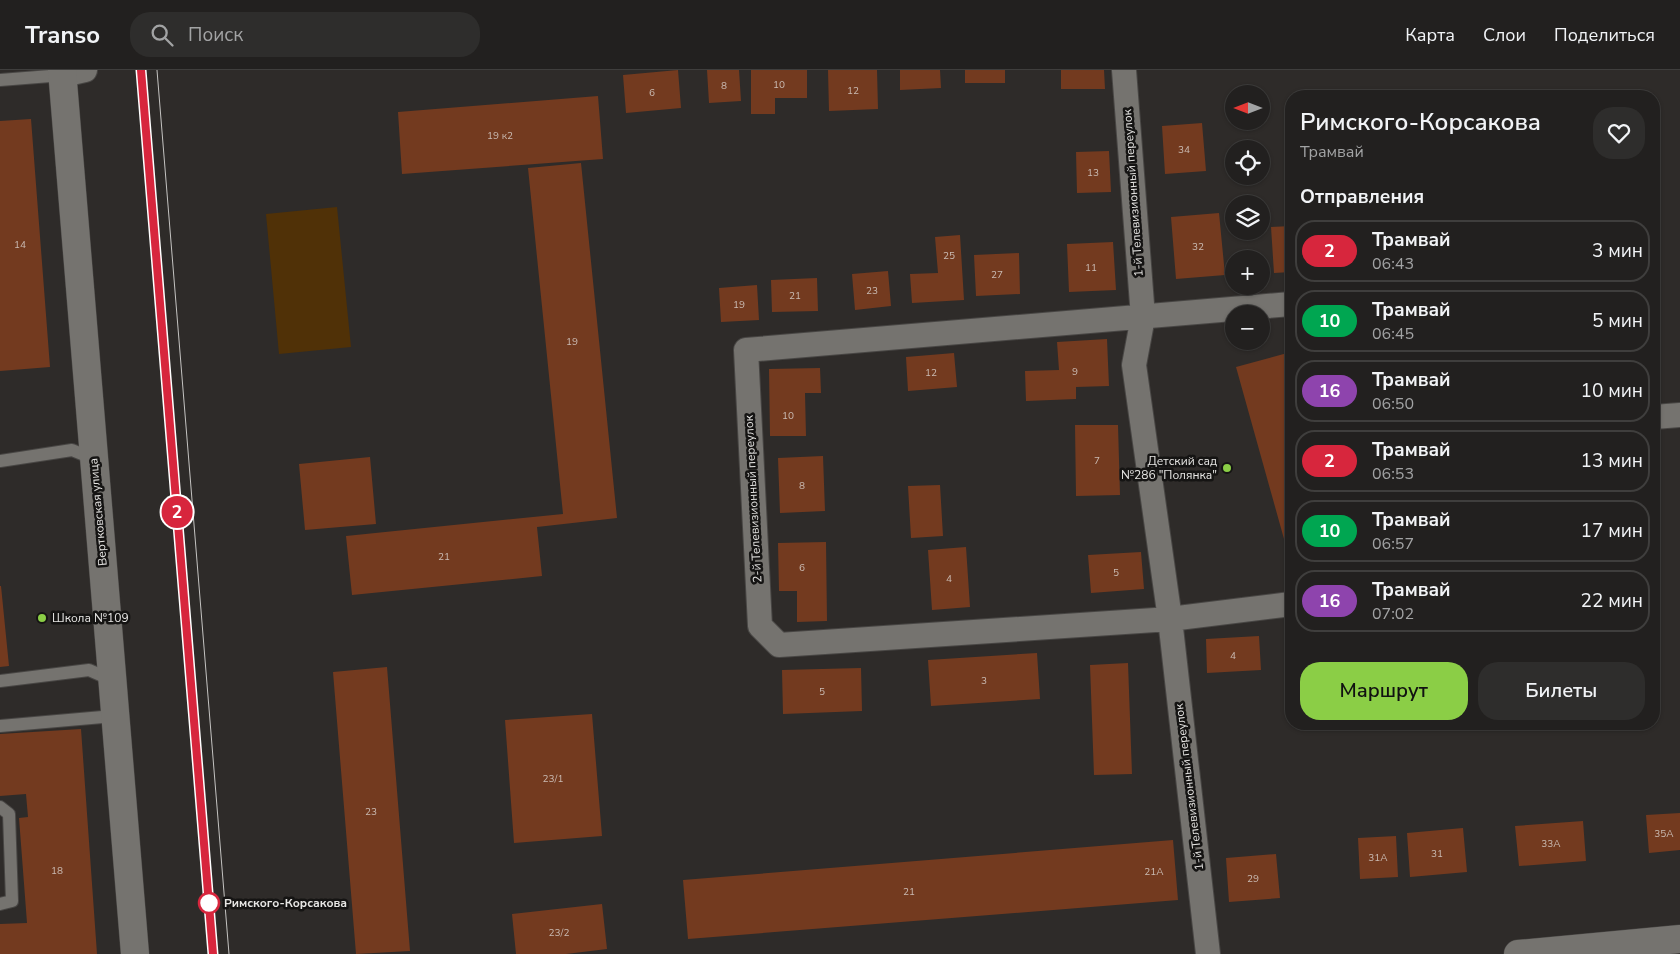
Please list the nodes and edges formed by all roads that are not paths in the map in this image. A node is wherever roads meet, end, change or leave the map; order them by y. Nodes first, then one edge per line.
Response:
1 (1124, 70) edge
2 (70, 72) edge
3 (0, 80) edge
4 (1285, 305) edge
5 (1143, 317) junction
6 (1680, 415) edge
7 (1660, 417) edge
8 (94, 459) junction
9 (0, 461) edge
10 (1285, 605) edge
11 (1170, 619) junction
12 (112, 680) junction
13 (0, 681) edge
14 (114, 716) junction
15 (0, 726) edge
16 (0, 808) edge
17 (0, 904) edge
18 (1680, 939) edge
19 (1589, 951) edge
20 (135, 954) edge
21 (1208, 954) edge
22 (1518, 954) edge

1 - 5 street, 1-й Телевизионный переулок
2 - 3 lane
2 - 8 street, Вертковская улица
4 - 5 street
5 - 11 street, 1-й Телевизионный переулок
5 - 11 street, 2-й Телевизионный переулок
6 - 7 street
8 - 9 lane
8 - 12 street, Вертковская улица
10 - 11 street
11 - 21 street, 1-й Телевизионный переулок
12 - 13 lane
12 - 14 street, Вертковская улица
14 - 15 lane
14 - 20 street, Вертковская улица
16 - 17 lane
18 - 19 street
19 - 22 street

